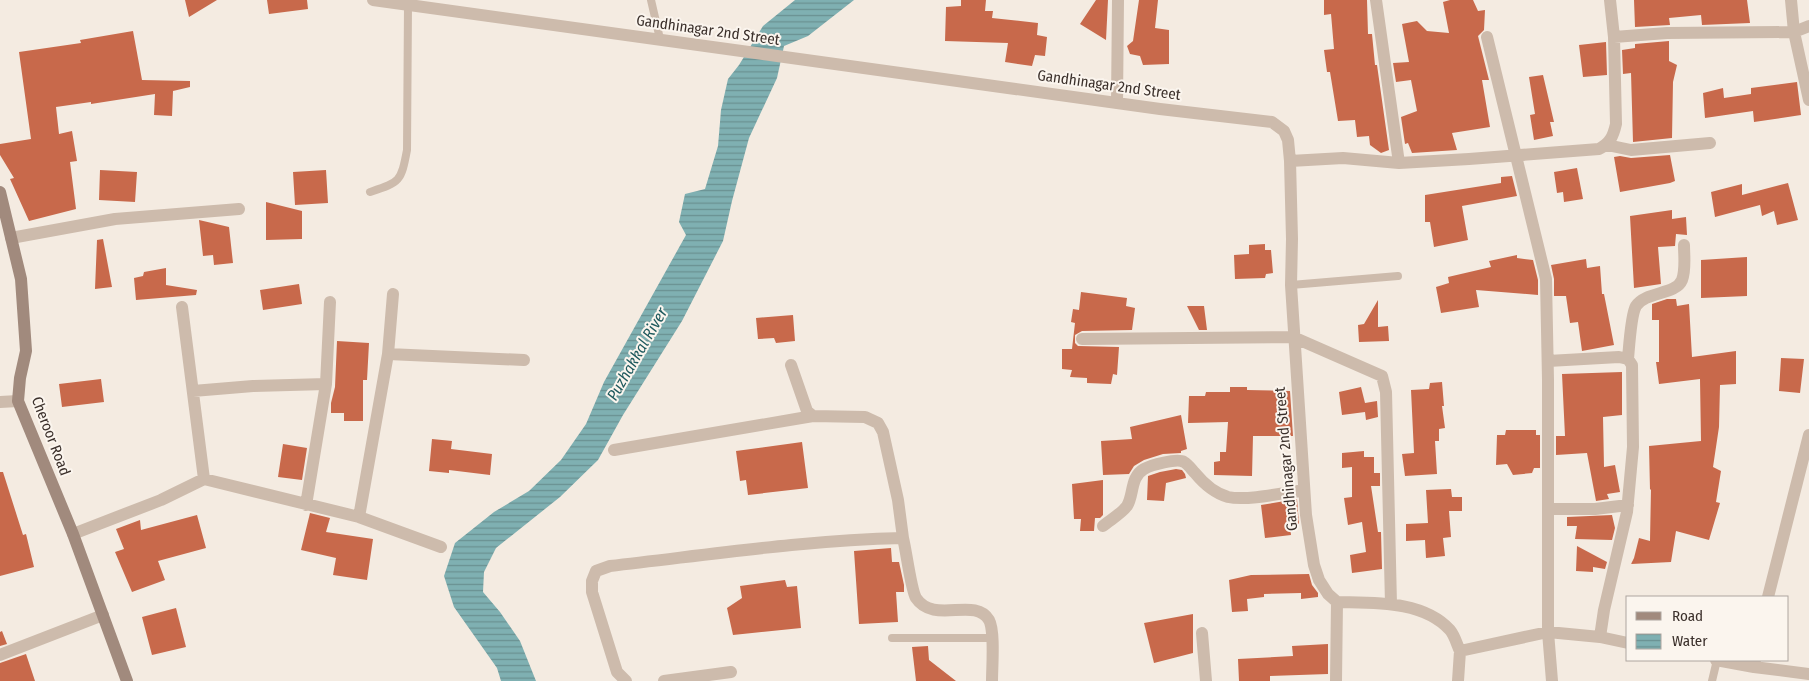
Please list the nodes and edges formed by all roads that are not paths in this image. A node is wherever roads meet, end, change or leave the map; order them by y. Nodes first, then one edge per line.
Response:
1 (373, 0) edge
2 (651, 0) edge
3 (1118, 0) edge
4 (1376, 0) edge
5 (1610, 0) edge
6 (1791, 0) edge
7 (408, 6) junction
8 (1809, 26) edge
9 (1794, 32) junction
10 (1487, 37) dead end
11 (1614, 37) junction
12 (660, 39) junction
13 (1809, 100) edge
14 (1117, 103) junction
15 (1710, 143) dead end
16 (1607, 145) junction
17 (1515, 156) junction
18 (1290, 161) junction
19 (1399, 163) junction
20 (0, 192) edge
21 (370, 192) dead end
22 (239, 209) dead end
23 (11, 238) junction
24 (1684, 245) dead end
25 (1398, 276) dead end
26 (1290, 285) junction
27 (393, 294) dead end
28 (330, 302) dead end
29 (182, 306) dead end
30 (1293, 337) junction
31 (1082, 339) dead end
32 (388, 354) junction
33 (1628, 359) junction
34 (524, 360) dead end
35 (1548, 360) junction
36 (791, 365) dead end
37 (326, 384) junction
38 (192, 392) junction
39 (18, 401) junction
40 (0, 402) edge
41 (813, 416) junction
42 (1809, 435) edge
43 (614, 450) dead end
44 (204, 480) junction
45 (1304, 490) junction
46 (306, 505) junction
47 (1628, 506) junction
48 (1548, 509) junction
49 (358, 518) junction
50 (1103, 526) dead end
51 (73, 534) junction
52 (903, 538) junction
53 (441, 547) dead end
54 (1768, 596) edge
55 (1337, 602) junction
56 (1391, 604) junction
57 (103, 615) junction
58 (1548, 632) junction
59 (1202, 633) dead end
60 (1600, 637) junction
61 (892, 638) dead end
62 (992, 638) junction
63 (1626, 643) edge
64 (1460, 651) junction
65 (0, 655) edge
66 (1716, 661) edge
67 (1729, 661) edge
68 (1755, 663) edge
69 (731, 672) dead end
70 (1809, 674) edge
71 (128, 681) edge
72 (626, 681) edge
73 (664, 681) edge
74 (992, 681) edge
75 (1206, 681) edge
76 (1336, 681) edge
77 (1458, 681) edge
78 (1552, 681) edge
79 (1712, 681) edge

1 - 7 street, Gandhinagar 2nd Street
2 - 12 lane
3 - 14 street
4 - 19 street
5 - 11 street
6 - 9 street
7 - 12 street, Gandhinagar 2nd Street
7 - 21 lane
8 - 9 street
9 - 11 street
9 - 13 street
10 - 17 street
11 - 16 street
12 - 14 street, Gandhinagar 2nd Street
14 - 18 street, Gandhinagar 2nd Street
15 - 16 street
16 - 17 street
17 - 19 street
17 - 35 street
18 - 19 street
18 - 26 street, Gandhinagar 2nd Street
20 - 23 main road, Cheroor Road
22 - 23 street
23 - 39 main road, Cheroor Road
24 - 33 street
25 - 26 lane
26 - 30 street, Gandhinagar 2nd Street
27 - 32 street
28 - 37 street
29 - 38 street
30 - 31 street
30 - 45 street, Gandhinagar 2nd Street
30 - 56 street
32 - 34 street
32 - 49 street
33 - 35 street
33 - 47 street
35 - 48 street
36 - 41 street
37 - 38 street
37 - 46 street
38 - 44 street
39 - 40 street
39 - 51 main road, Cheroor Road
41 - 43 street
41 - 52 street
42 - 54 street
44 - 46 street
44 - 51 street
45 - 50 street
45 - 55 street, Gandhinagar 2nd Street
46 - 49 street
47 - 48 street
47 - 60 street
48 - 58 street
49 - 53 street
51 - 57 main road, Cheroor Road
52 - 62 street
52 - 72 street
55 - 56 street
55 - 76 street
56 - 64 street
57 - 65 street
57 - 71 main road, Cheroor Road
58 - 60 street
58 - 64 street
58 - 78 street
59 - 75 street
60 - 63 street
61 - 62 lane
62 - 74 street
64 - 77 street
66 - 79 lane
67 - 68 street
68 - 70 street
69 - 73 street

